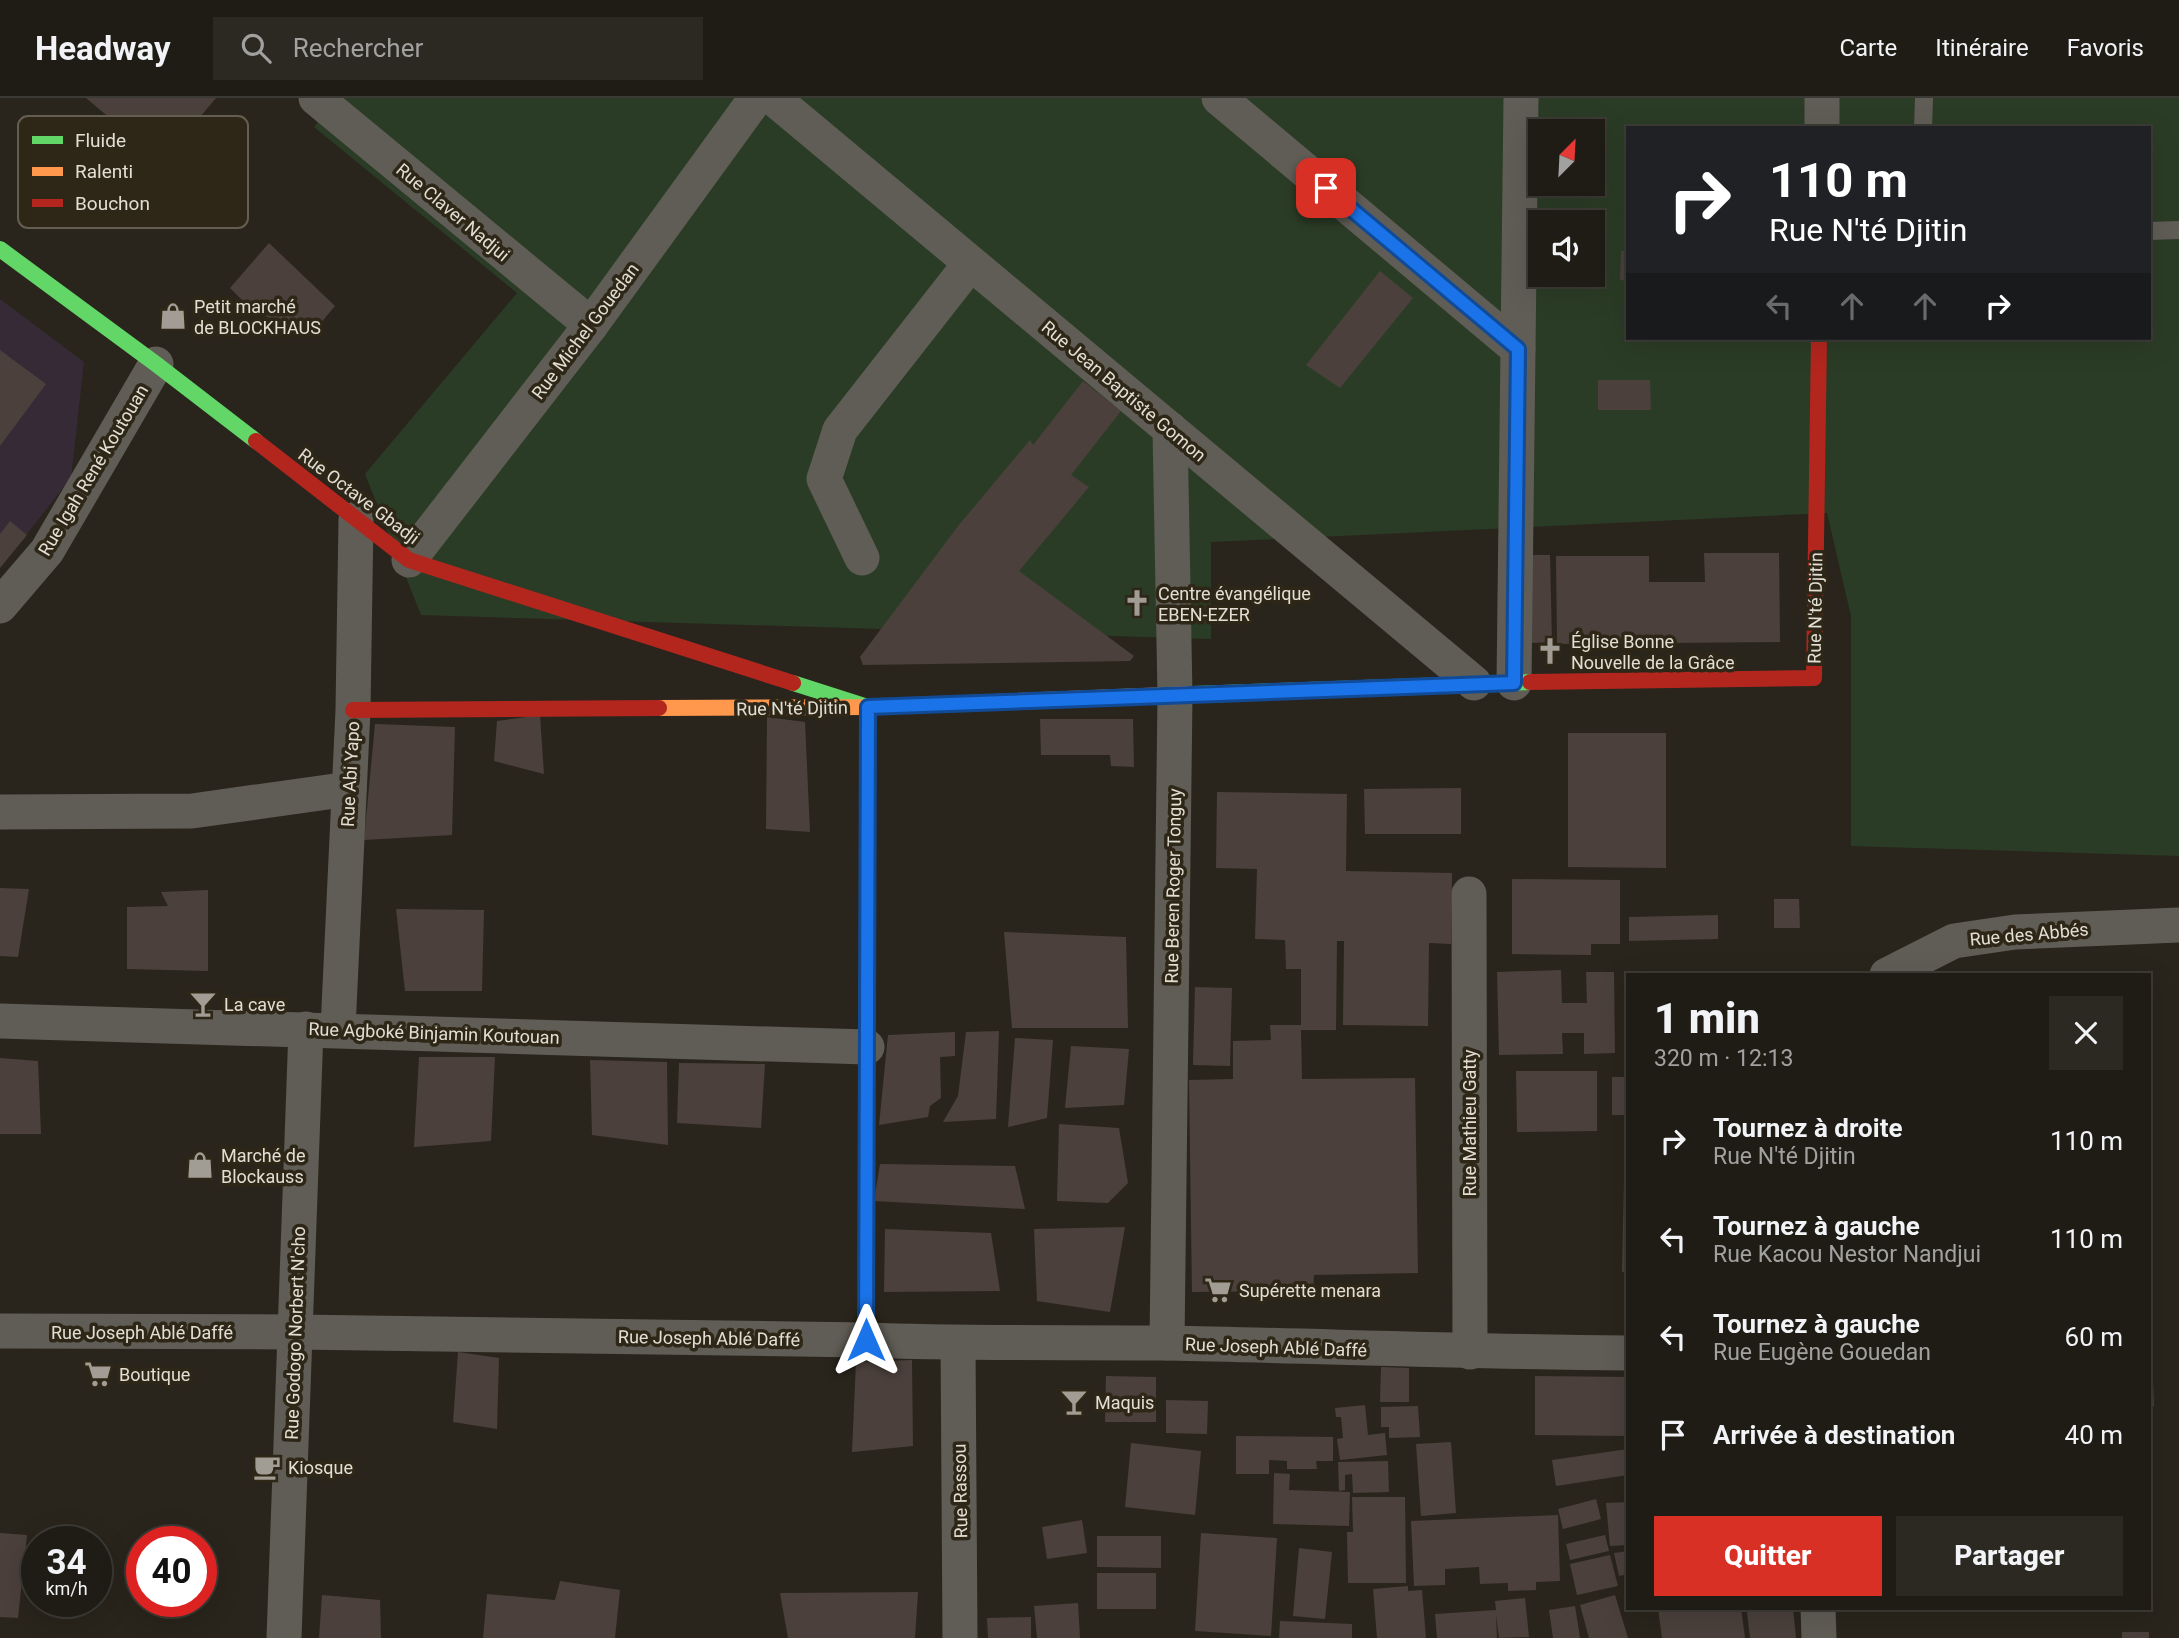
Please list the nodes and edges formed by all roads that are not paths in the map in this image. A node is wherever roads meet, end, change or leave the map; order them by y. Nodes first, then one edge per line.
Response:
1 (316, 98) edge
2 (756, 98) edge
3 (773, 98) edge
4 (1219, 98) edge
5 (1521, 98) edge
6 (1822, 98) edge
7 (1924, 98) edge
8 (1822, 126) edge
9 (1923, 126) edge
10 (2179, 230) edge
11 (2151, 231) edge
12 (0, 249) edge
13 (970, 264) junction
14 (590, 325) junction
15 (1819, 340) edge
16 (1518, 349) junction
17 (156, 364) junction
18 (1171, 429) junction
19 (356, 519) junction
20 (862, 558) dead end
21 (409, 560) junction
22 (0, 606) edge
23 (1514, 683) junction
24 (1474, 684) junction
25 (1175, 695) junction
26 (868, 707) junction
27 (353, 710) junction
28 (349, 789) junction
29 (0, 813) edge
30 (1469, 894) dead end
31 (2179, 925) edge
32 (1892, 973) edge
33 (0, 1021) edge
34 (322, 1029) junction
35 (867, 1047) junction
36 (0, 1332) edge
37 (295, 1332) junction
38 (866, 1340) junction
39 (958, 1343) junction
40 (1167, 1343) junction
41 (1470, 1352) junction
42 (1626, 1353) edge
43 (1818, 1610) edge
44 (284, 1638) edge
45 (960, 1638) edge
46 (1819, 1638) edge

1 - 14 street, Rue Claver Nadjui
2 - 14 street, Rue Michel Gouedan
3 - 13 street, Rue Jean Baptiste Gomon
4 - 16 street
5 - 16 street
6 - 8 street
7 - 9 lane
10 - 11 lane
12 - 17 street, Rue Octave Gbadji
13 - 18 street, Rue Jean Baptiste Gomon
13 - 20 street
14 - 21 street, Rue Michel Gouedan
15 - 23 street, Rue N'té Djitin
16 - 23 street
17 - 19 street, Rue Octave Gbadji
17 - 22 street, Rue Igah René Koutouan
18 - 24 street, Rue Jean Baptiste Gomon
18 - 25 street, Rue Beren Roger Tonguy
19 - 21 street, Rue Octave Gbadji
19 - 27 street, Rue Abi Yapo
21 - 26 street, Rue Octave Gbadji
23 - 24 street, Rue N'té Djitin
24 - 25 street, Rue N'té Djitin
25 - 26 street, Rue N'té Djitin
25 - 40 street, Rue Beren Roger Tonguy
26 - 27 street, Rue N'té Djitin
26 - 35 street
27 - 28 street, Rue Abi Yapo
28 - 29 street
28 - 34 street, Rue Abi Yapo
30 - 41 street, Rue Mathieu Gatty
31 - 32 street, Rue des Abbés
33 - 34 street, Rue Agboké Binjamin Koutouan
34 - 35 street, Rue Agboké Binjamin Koutouan
34 - 37 street, Rue Godogo Norbert N'cho
35 - 38 street
36 - 37 street, Rue Joseph Ablé Daffé
37 - 38 street, Rue Joseph Ablé Daffé
37 - 44 street, Rue Godogo Norbert N'cho
38 - 39 street, Rue Joseph Ablé Daffé
39 - 40 street, Rue Joseph Ablé Daffé
39 - 45 street, Rue Rassou
40 - 41 street, Rue Joseph Ablé Daffé
41 - 42 street, Rue Joseph Ablé Daffé
43 - 46 street

